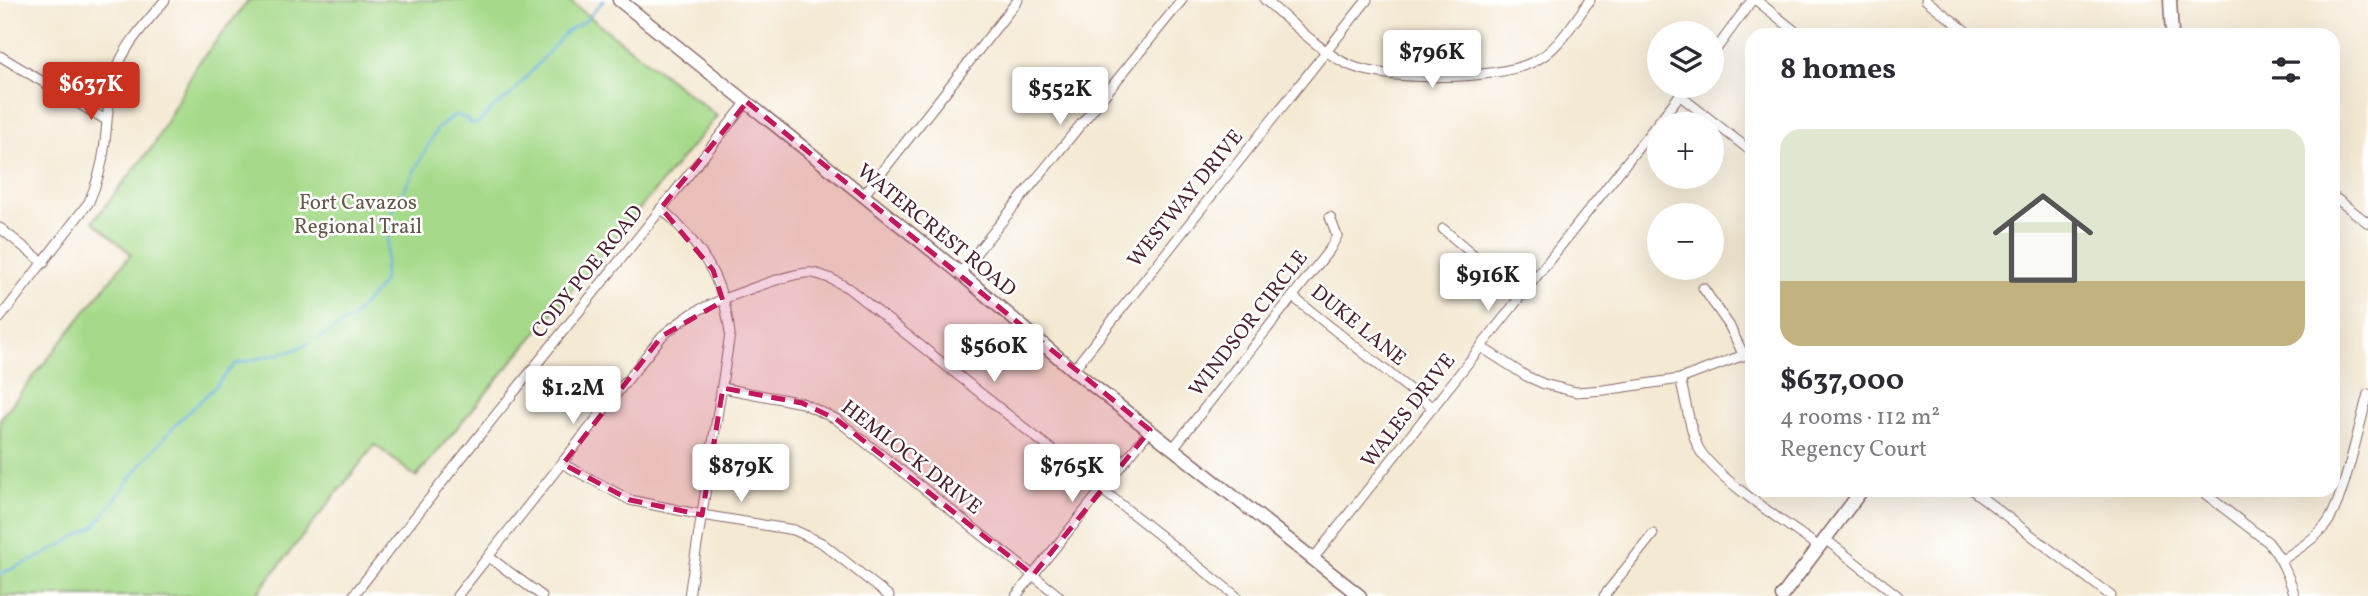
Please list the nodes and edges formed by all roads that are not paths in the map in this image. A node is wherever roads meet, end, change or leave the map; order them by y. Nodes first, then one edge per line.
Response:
1 (165, 0) edge
2 (619, 0) edge
3 (1018, 0) edge
4 (1182, 0) edge
5 (1265, 0) edge
6 (1367, 0) edge
7 (1590, 0) edge
8 (1754, 0) edge
9 (1926, 0) edge
10 (2172, 3) edge
11 (1791, 28) edge
12 (1962, 28) edge
13 (2172, 28) edge
14 (1724, 39) edge
15 (1328, 51) junction
16 (0, 57) edge
17 (1677, 98) edge
18 (1683, 98) edge
19 (747, 102) junction
20 (106, 120) junction
21 (1745, 147) edge
22 (863, 196) junction
23 (2340, 201) edge
24 (661, 208) junction
25 (1330, 217) dead end
26 (2368, 223) edge
27 (0, 228) edge
28 (1443, 229) dead end
29 (44, 263) junction
30 (960, 273) junction
31 (1703, 288) dead end
32 (1521, 295) junction
33 (1293, 297) junction
34 (723, 301) junction
35 (0, 318) edge
36 (1481, 347) junction
37 (1745, 349) edge
38 (1745, 355) edge
39 (1073, 370) junction
40 (1680, 379) junction
41 (723, 388) junction
42 (2368, 394) edge
43 (1433, 408) junction
44 (1150, 430) junction
45 (1174, 447) junction
46 (563, 464) junction
47 (1104, 489) junction
48 (1745, 491) edge
49 (2340, 491) edge
50 (1754, 497) edge
51 (1857, 497) edge
52 (1981, 497) edge
53 (2209, 497) edge
54 (2338, 497) edge
55 (702, 514) junction
56 (1653, 534) dead end
57 (1822, 543) junction
58 (489, 557) junction
59 (1313, 559) junction
60 (2282, 560) junction
61 (1033, 575) junction
62 (353, 596) edge
63 (457, 596) edge
64 (542, 596) edge
65 (689, 596) edge
66 (889, 596) edge
67 (1016, 596) edge
68 (1059, 596) edge
69 (1236, 596) edge
70 (1360, 596) edge
71 (1604, 596) edge
72 (1782, 596) edge
73 (1898, 596) edge
74 (2111, 596) edge
75 (2295, 596) edge

1 - 20 street
2 - 19 street, WATERCREST ROAD
3 - 22 street
4 - 30 street
5 - 15 street
6 - 15 street, WESTWAY DRIVE
7 - 15 street
8 - 11 street
8 - 14 street
9 - 12 street
10 - 13 street
15 - 39 street, WESTWAY DRIVE
16 - 20 street
17 - 32 street, WALES DRIVE
18 - 21 street
19 - 22 street, WATERCREST ROAD
19 - 24 street, CODY POE ROAD
20 - 29 street
22 - 30 street, WATERCREST ROAD
23 - 26 street
24 - 34 street
24 - 62 street, CODY POE ROAD
25 - 33 street, WINDSOR CIRCLE
27 - 29 street
28 - 32 street
29 - 35 street
30 - 39 street, WATERCREST ROAD
31 - 37 street
32 - 36 street, WALES DRIVE
33 - 43 street, DUKE LANE
33 - 45 street, WINDSOR CIRCLE
34 - 41 street
34 - 46 street
34 - 47 street
36 - 40 street
36 - 43 street, WALES DRIVE
38 - 40 street
39 - 44 street, WATERCREST ROAD
40 - 48 street
41 - 55 street
41 - 61 street, HEMLOCK DRIVE
42 - 49 street
43 - 59 street, WALES DRIVE
44 - 45 street, WATERCREST ROAD
44 - 47 street
45 - 59 street, WATERCREST ROAD
46 - 55 street
46 - 58 street
47 - 61 street
47 - 69 street
50 - 57 street
51 - 57 street
52 - 74 street
53 - 60 street
54 - 60 street
55 - 65 street
55 - 66 street
56 - 71 street
57 - 72 street
57 - 73 street
58 - 63 street
58 - 64 street
59 - 70 street, WATERCREST ROAD
60 - 75 street
61 - 67 street
61 - 68 street, HEMLOCK DRIVE

